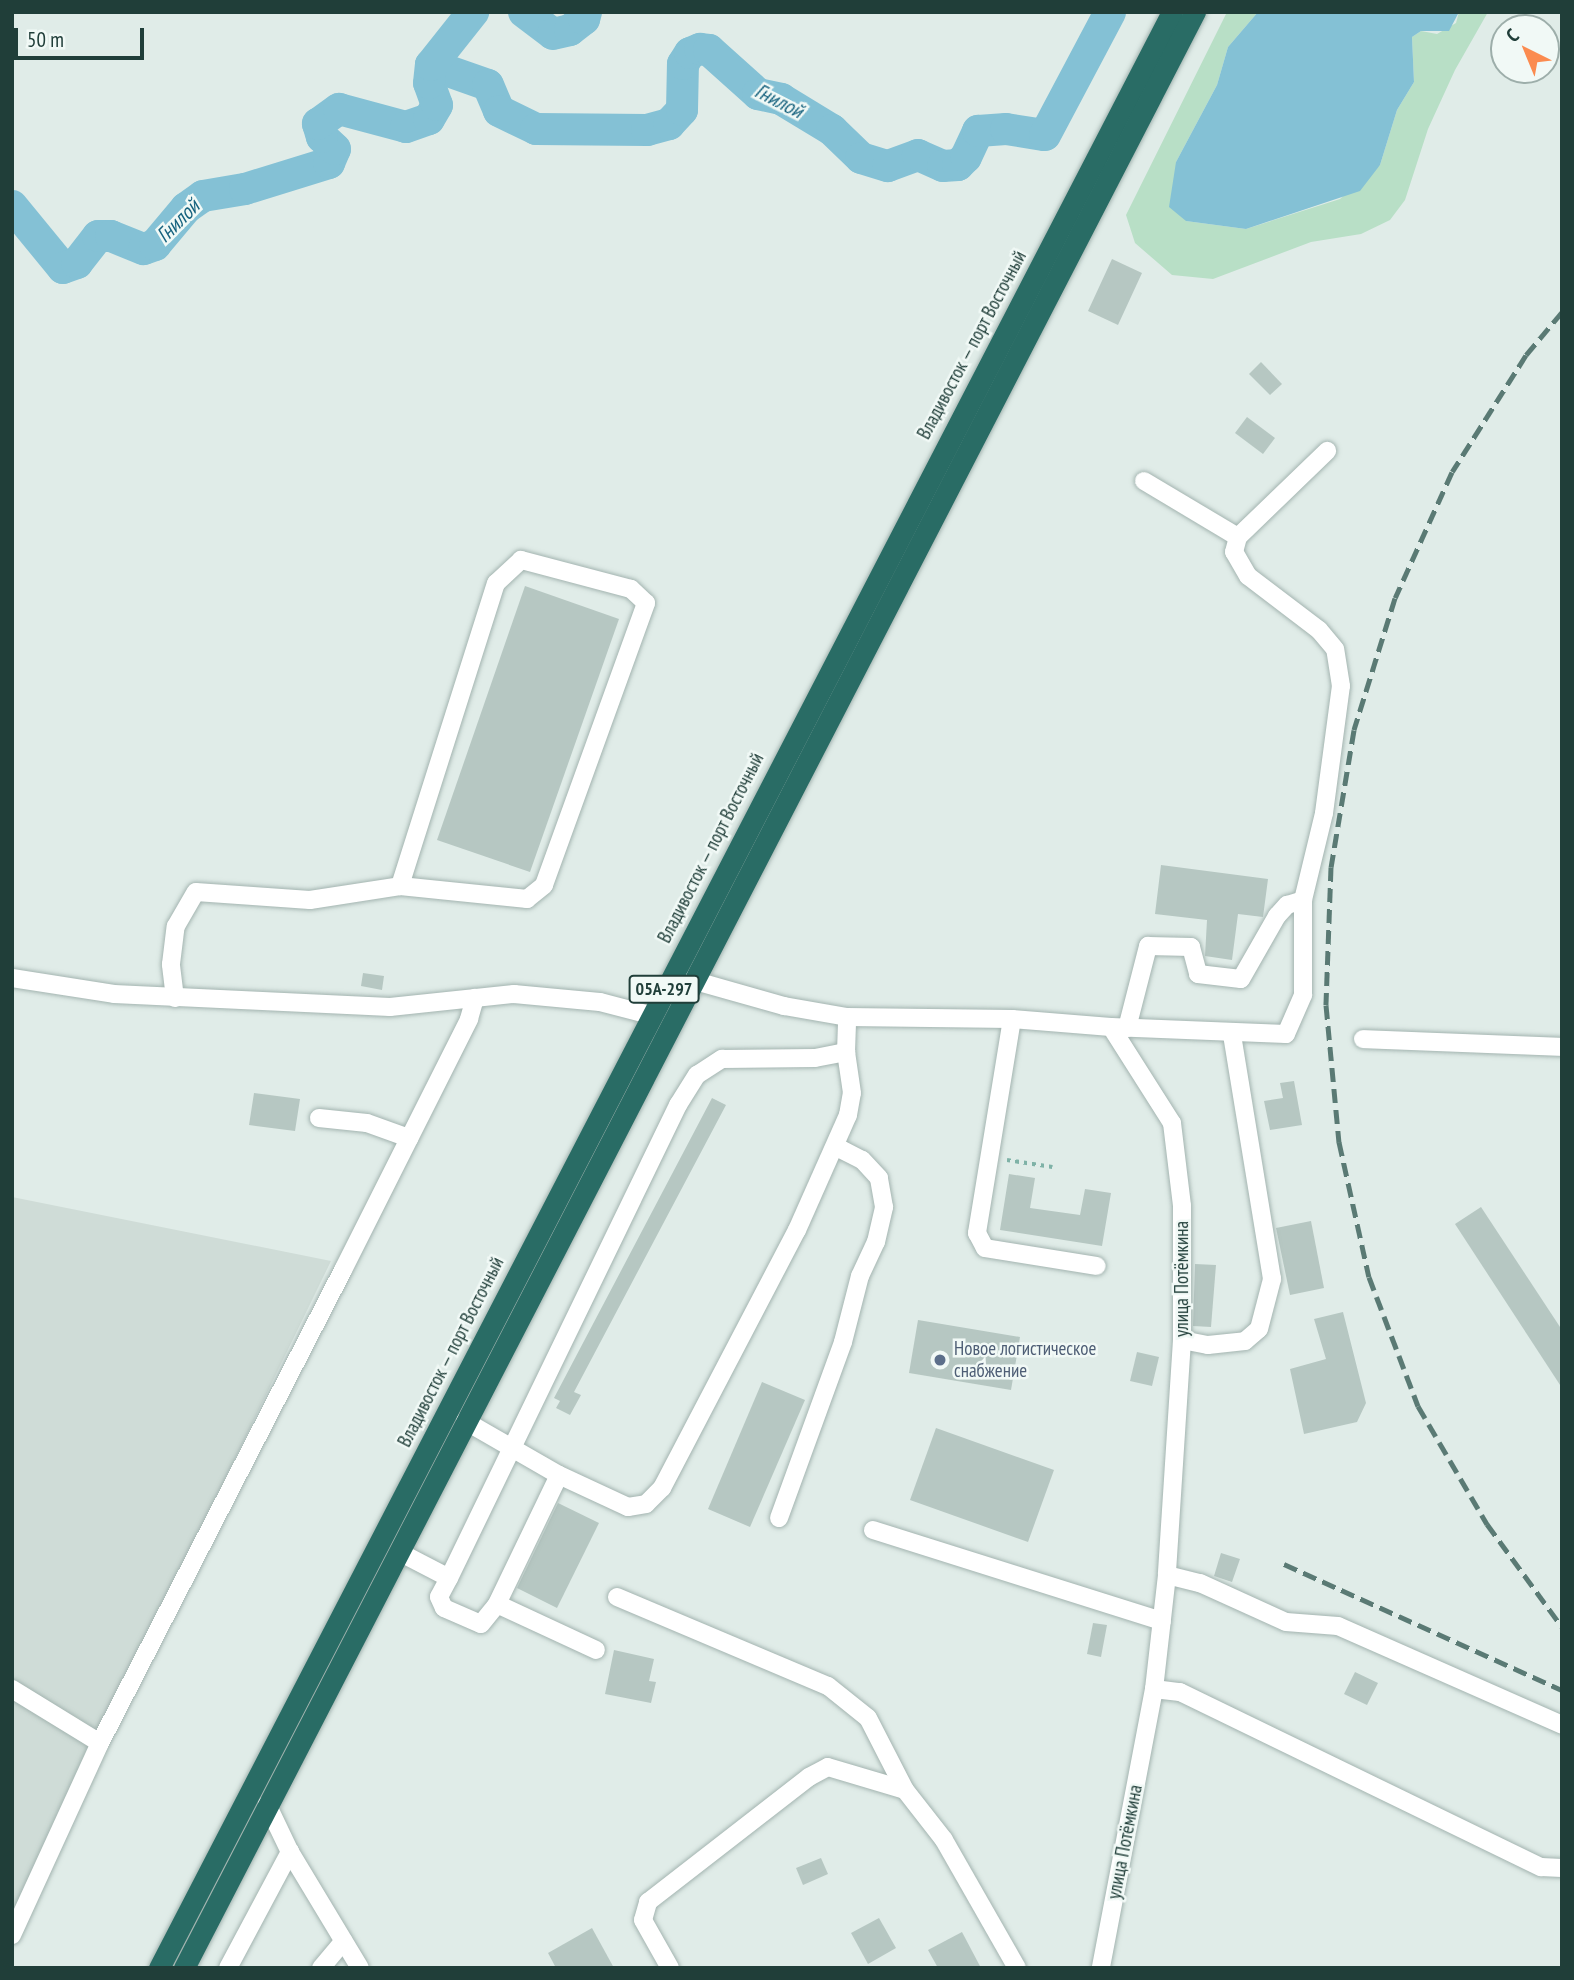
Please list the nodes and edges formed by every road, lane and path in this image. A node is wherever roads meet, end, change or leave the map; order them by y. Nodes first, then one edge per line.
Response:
1 (1172, 12) edge
2 (1195, 12) edge
3 (1327, 451) dead end
4 (1144, 481) dead end
5 (1238, 537) junction
6 (400, 886) junction
7 (1303, 900) junction
8 (12, 978) edge
9 (692, 980) junction
10 (175, 998) junction
11 (475, 998) junction
12 (650, 1015) junction
13 (847, 1017) junction
14 (1012, 1019) junction
15 (1119, 1028) junction
16 (1232, 1034) junction
17 (1363, 1039) dead end
18 (1562, 1047) edge
19 (846, 1052) junction
20 (318, 1118) dead end
21 (409, 1138) junction
22 (835, 1146) junction
23 (991, 1157) junction
24 (1052, 1167) dead end
25 (1097, 1266) dead end
26 (1182, 1340) junction
27 (466, 1421) junction
28 (513, 1450) junction
29 (559, 1475) junction
30 (779, 1518) dead end
31 (873, 1530) dead end
32 (398, 1552) junction
33 (1167, 1575) junction
34 (449, 1578) junction
35 (617, 1597) dead end
36 (497, 1604) junction
37 (1162, 1621) junction
38 (596, 1650) dead end
39 (12, 1689) edge
40 (1154, 1689) junction
41 (1562, 1725) edge
42 (100, 1744) junction
43 (905, 1790) junction
44 (267, 1804) junction
45 (290, 1852) junction
46 (1562, 1868) edge
47 (12, 1935) edge
48 (344, 1941) junction
49 (159, 1968) edge
50 (184, 1968) edge
51 (228, 1968) edge
52 (321, 1968) edge
53 (360, 1968) edge
54 (670, 1968) edge
55 (1017, 1968) edge
56 (1101, 1968) edge

1 - 12 highway, Владивосток — порт Восточный / 05А-297
2 - 9 highway, 05А-297
3 - 5 street
4 - 5 street
5 - 7 street
6 - 6 street
6 - 10 street
7 - 15 street
7 - 16 street
8 - 10 street
9 - 13 street
9 - 27 highway, 05А-297
10 - 11 street
11 - 12 street
11 - 21 street
12 - 49 highway, Владивосток — порт Восточный / 05А-297
13 - 14 street
13 - 19 street
14 - 15 street
14 - 23 street
15 - 16 street
15 - 26 street, улица Потёмкина
16 - 26 street
17 - 18 street
19 - 22 street
19 - 28 street
20 - 21 street
21 - 42 street
22 - 29 street
22 - 30 street
23 - 24 path
23 - 25 street
26 - 33 street, улица Потёмкина
27 - 28 street
27 - 32 highway, 05А-297
28 - 29 street
28 - 34 street
29 - 36 street
31 - 37 street
32 - 34 street
32 - 44 highway, 05А-297
33 - 37 street, улица Потёмкина
33 - 41 street
34 - 36 street
35 - 43 street
36 - 38 street
37 - 40 street, улица Потёмкина
39 - 42 street
40 - 46 street
40 - 56 street, улица Потёмкина
42 - 47 street
43 - 54 street
43 - 55 street
44 - 45 street
44 - 50 highway, 05А-297
45 - 48 street
45 - 51 street
48 - 52 street
48 - 53 street

